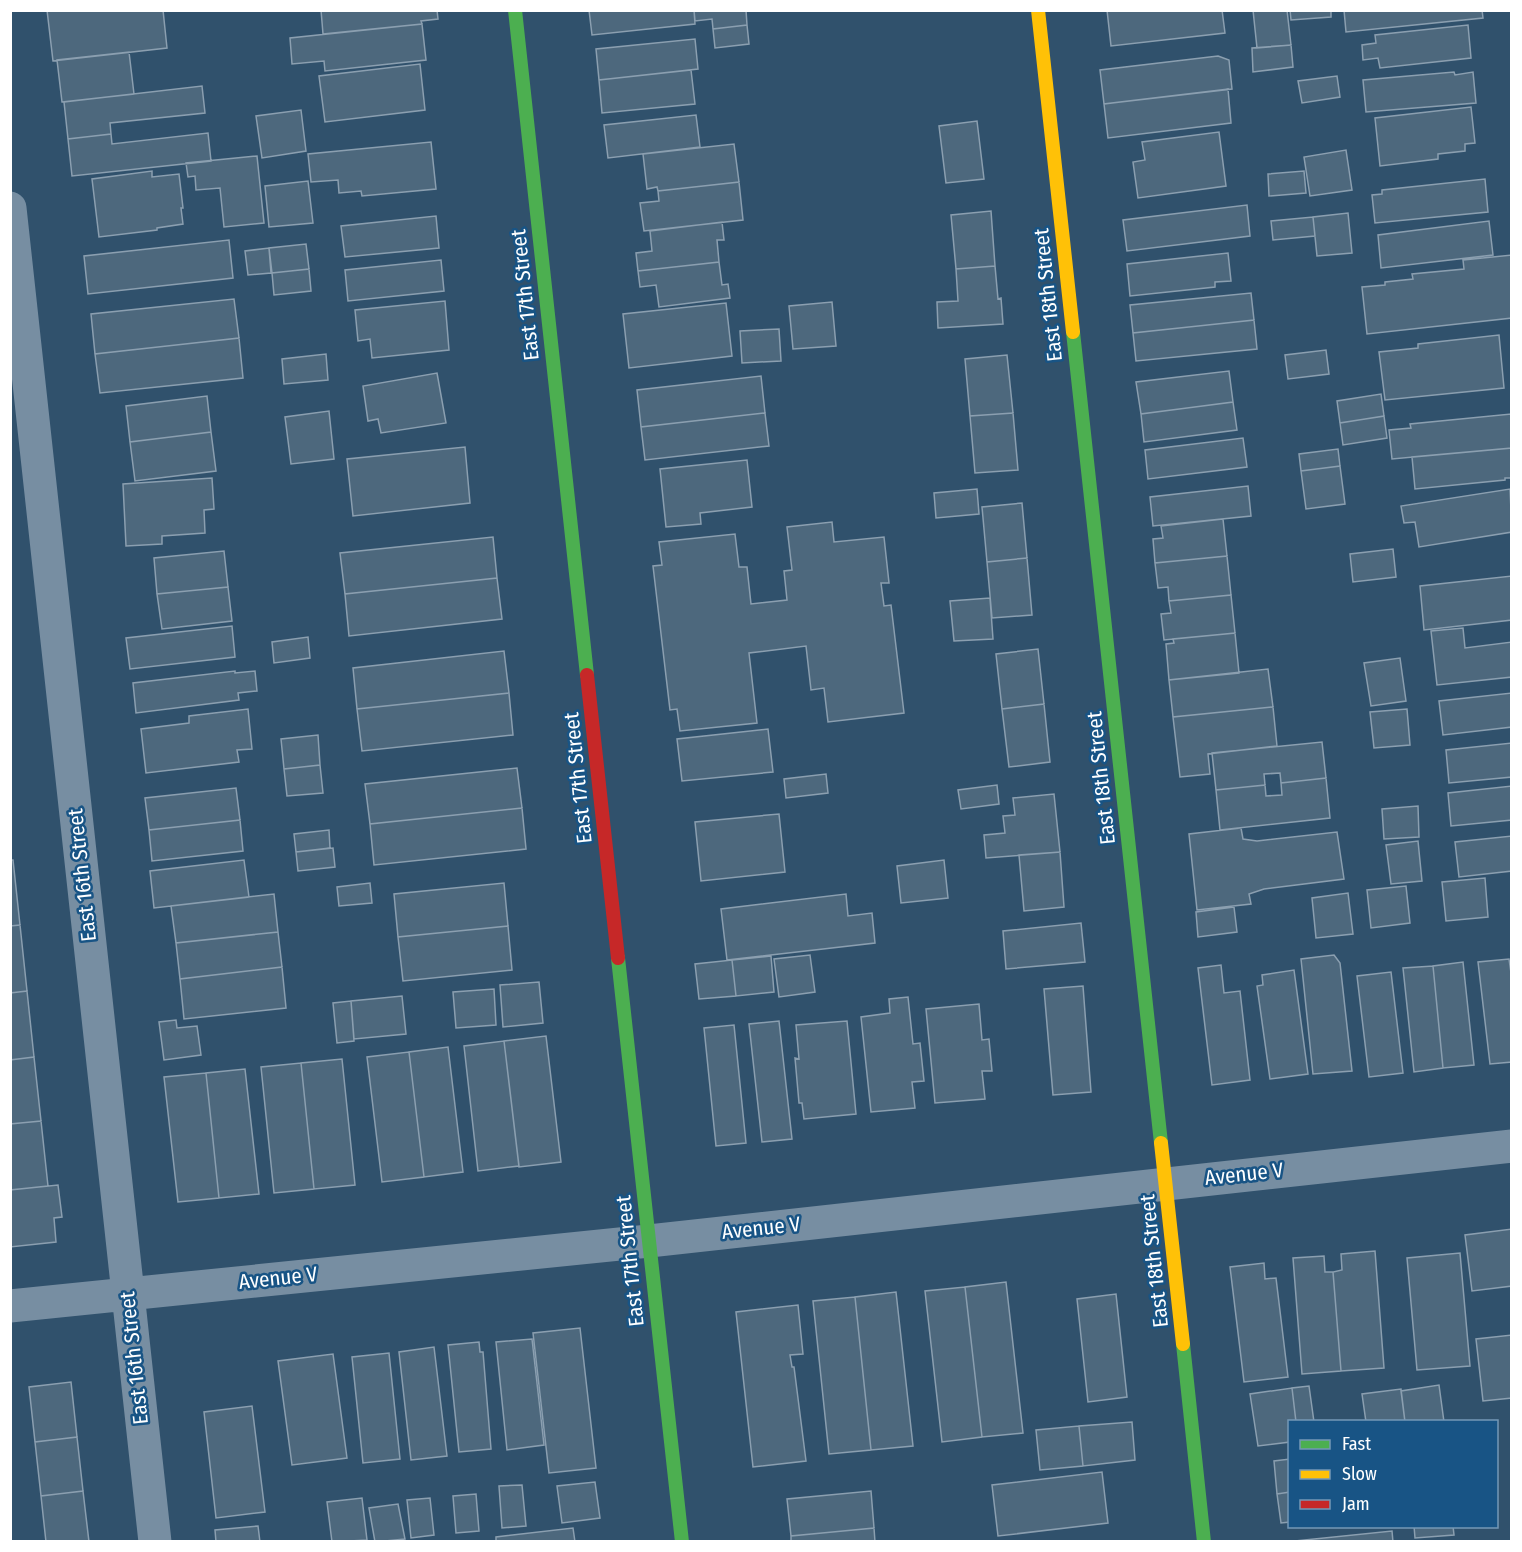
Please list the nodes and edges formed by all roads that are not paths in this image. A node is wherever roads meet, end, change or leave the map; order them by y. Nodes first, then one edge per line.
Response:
1 (515, 10) edge
2 (1038, 10) edge
3 (10, 208) edge
4 (1512, 1146) edge
5 (1166, 1183) junction
6 (649, 1241) junction
7 (127, 1294) junction
8 (10, 1306) edge
9 (155, 1542) edge
10 (682, 1542) edge
11 (1204, 1542) edge

1 - 6 street, East 17th Street
2 - 5 street, East 18th Street
3 - 7 street, East 16th Street
4 - 5 street, Avenue V
5 - 6 street, Avenue V
5 - 11 street, East 18th Street
6 - 7 street, Avenue V
6 - 10 street, East 17th Street
7 - 8 street, Avenue V
7 - 9 street, East 16th Street

